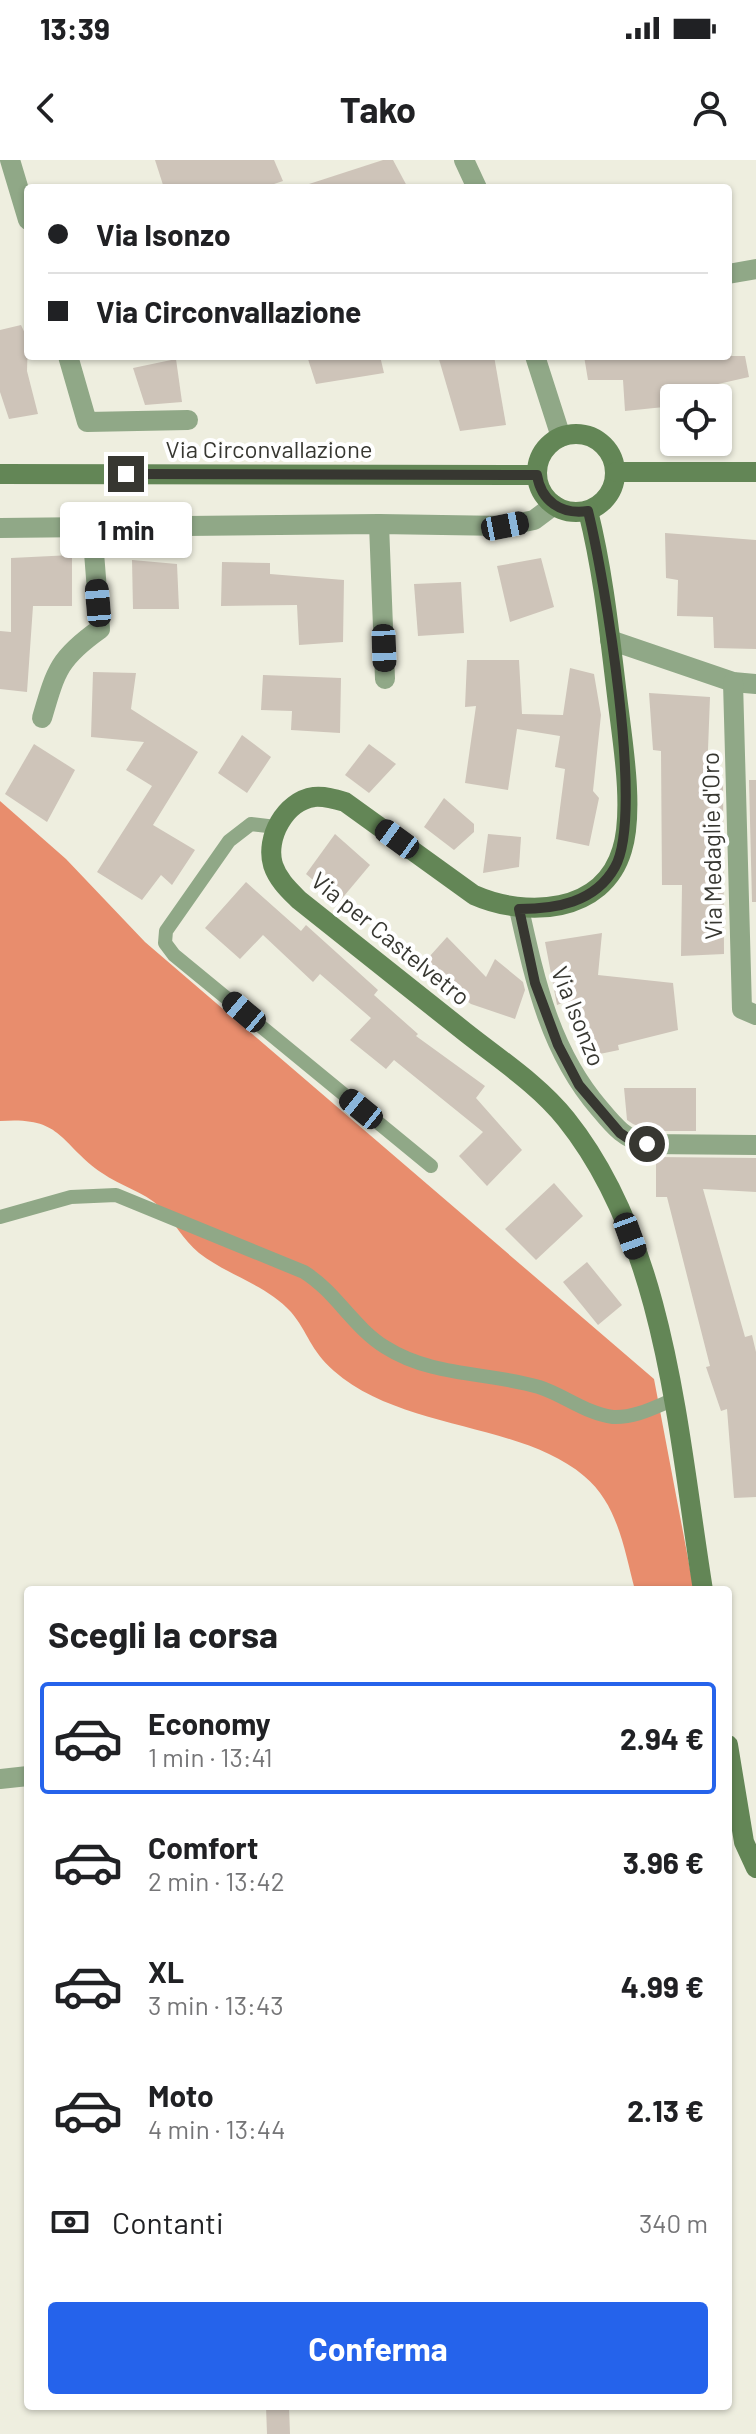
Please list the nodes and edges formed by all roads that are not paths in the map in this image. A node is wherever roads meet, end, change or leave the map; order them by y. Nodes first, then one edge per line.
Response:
1 (10, 160) edge
2 (464, 160) edge
3 (475, 184) edge
4 (24, 207) edge
5 (756, 269) edge
6 (732, 273) edge
7 (69, 360) edge
8 (536, 360) edge
9 (188, 420) dead end
10 (561, 437) junction
11 (616, 472) junction
12 (756, 472) edge
13 (0, 474) edge
14 (537, 475) junction
15 (554, 505) junction
16 (588, 511) junction
17 (379, 524) junction
18 (92, 527) junction
19 (0, 528) edge
20 (610, 640) junction
21 (385, 679) dead end
22 (733, 682) junction
23 (756, 684) edge
24 (42, 718) dead end
25 (276, 827) junction
26 (519, 909) junction
27 (749, 1012) edge
28 (756, 1145) edge
29 (431, 1166) dead end
30 (0, 1217) edge
31 (672, 1400) junction
32 (702, 1586) edge
33 (24, 1776) edge
34 (0, 1779) edge
35 (732, 1790) edge
36 (756, 1868) edge

1 - 4 street
2 - 3 street
5 - 6 street
7 - 9 street
8 - 10 street
10 - 11 street
10 - 14 street
11 - 12 street
11 - 16 street
13 - 14 street, Via Circonvallazione
14 - 15 street
15 - 16 street
15 - 17 street
16 - 20 street
17 - 18 street
17 - 21 street
18 - 19 street
18 - 24 street
20 - 22 street
20 - 26 street
22 - 23 street
22 - 27 street, Via Medaglie d'Oro
25 - 26 street
25 - 29 lane
25 - 31 street, Via per Castelvetro
26 - 28 street, Via Isonzo
30 - 31 lane
31 - 32 street, Via per Castelvetro
33 - 34 street
35 - 36 street

